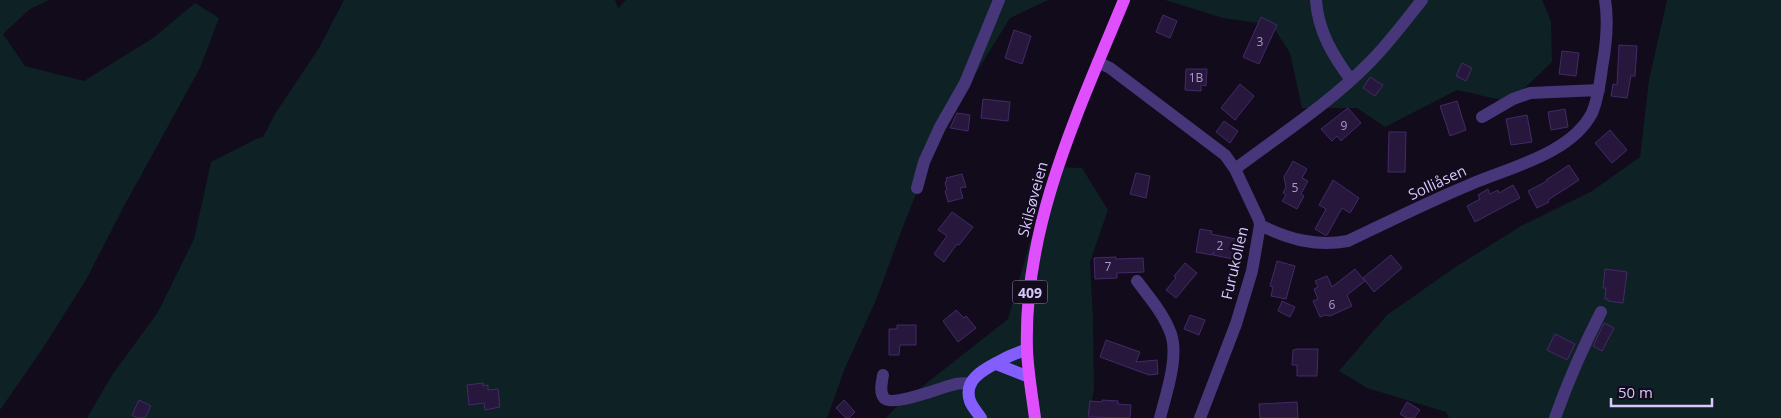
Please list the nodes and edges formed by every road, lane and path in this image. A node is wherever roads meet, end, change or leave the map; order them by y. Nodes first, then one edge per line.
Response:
1 (999, 0) edge
2 (1124, 0) edge
3 (1316, 0) edge
4 (1422, 0) edge
5 (1605, 0) edge
6 (1098, 62) junction
7 (1351, 80) junction
8 (1599, 90) junction
9 (1482, 117) dead end
10 (1234, 169) junction
11 (917, 188) dead end
12 (1260, 225) junction
13 (1137, 281) dead end
14 (1601, 312) dead end
15 (1027, 350) junction
16 (996, 364) junction
17 (883, 375) dead end
18 (1029, 377) junction
19 (971, 384) junction
20 (981, 418) edge
21 (1035, 418) edge
22 (1160, 418) edge
23 (1200, 418) edge
24 (1555, 418) edge

1 - 11 street
2 - 6 main road, Skilsøveien / 409
3 - 7 street
4 - 7 street
5 - 8 street, Solliåsen
6 - 10 street, Furukollen
6 - 15 main road, Skilsøveien / 409
7 - 10 street
8 - 9 street
8 - 12 street, Solliåsen
10 - 12 street, Furukollen
12 - 23 street, Furukollen
13 - 22 street
14 - 24 street
15 - 16 main road
15 - 18 main road, Skilsøveien / 409
16 - 18 main road
16 - 19 main road
17 - 19 street
18 - 21 main road, Skilsøveien / 409
19 - 20 main road

